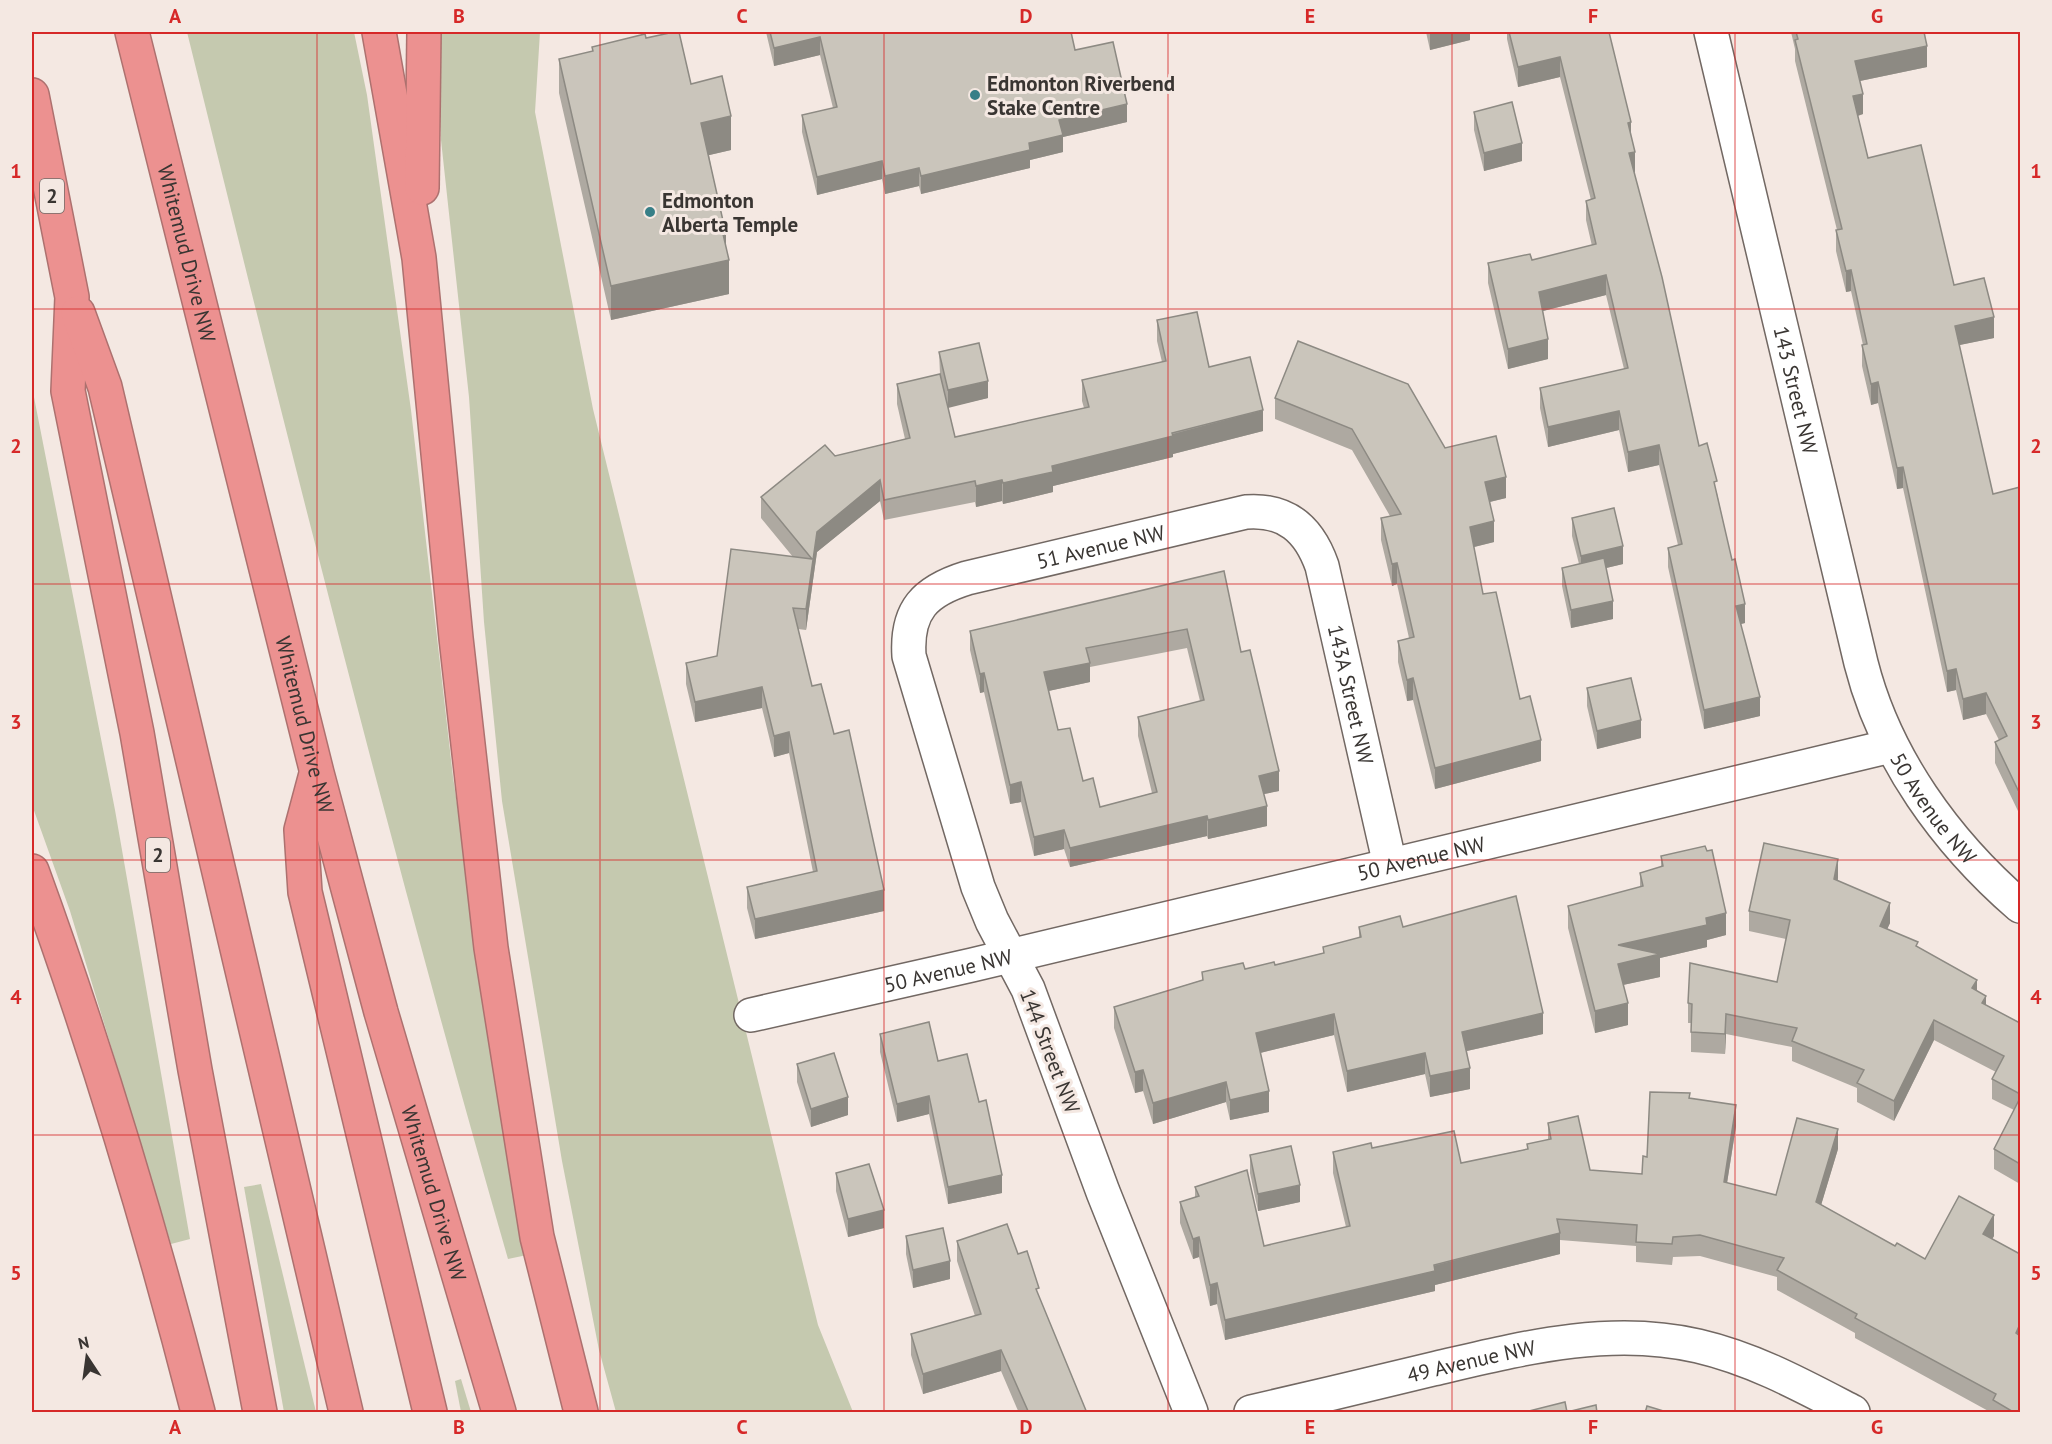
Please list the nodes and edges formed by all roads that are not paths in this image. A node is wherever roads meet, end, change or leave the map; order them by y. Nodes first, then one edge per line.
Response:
1 (132, 32) edge
2 (379, 32) edge
3 (424, 32) edge
4 (1711, 32) edge
5 (32, 95) edge
6 (419, 258) junction
7 (72, 297) junction
8 (1300, 527) joint
9 (912, 618) joint
10 (1891, 746) junction
11 (317, 772) junction
12 (1390, 865) junction
13 (32, 871) edge
14 (2020, 906) edge
15 (1010, 956) junction
16 (751, 1015) dead end
17 (198, 1413) edge
18 (260, 1413) edge
19 (346, 1413) edge
20 (430, 1413) edge
21 (499, 1413) edge
22 (581, 1413) edge
23 (1191, 1413) edge
24 (1251, 1413) edge
25 (1853, 1413) edge

1 - 11 highway, Whitemud Drive NW
2 - 6 highway
3 - 6 highway
4 - 10 street, 143 Street NW
5 - 7 highway, 2
6 - 22 highway
7 - 18 highway, 2
7 - 19 highway
8 - 9 street, 51 Avenue NW
8 - 12 street, 143A Street NW
9 - 15 street, 144 Street NW
10 - 12 street, 50 Avenue NW
10 - 14 street, 50 Avenue NW
11 - 20 highway
11 - 21 highway, Whitemud Drive NW
12 - 15 street, 50 Avenue NW
13 - 17 highway
15 - 16 street, 50 Avenue NW
15 - 23 street, 144 Street NW
24 - 25 street, 49 Avenue NW

